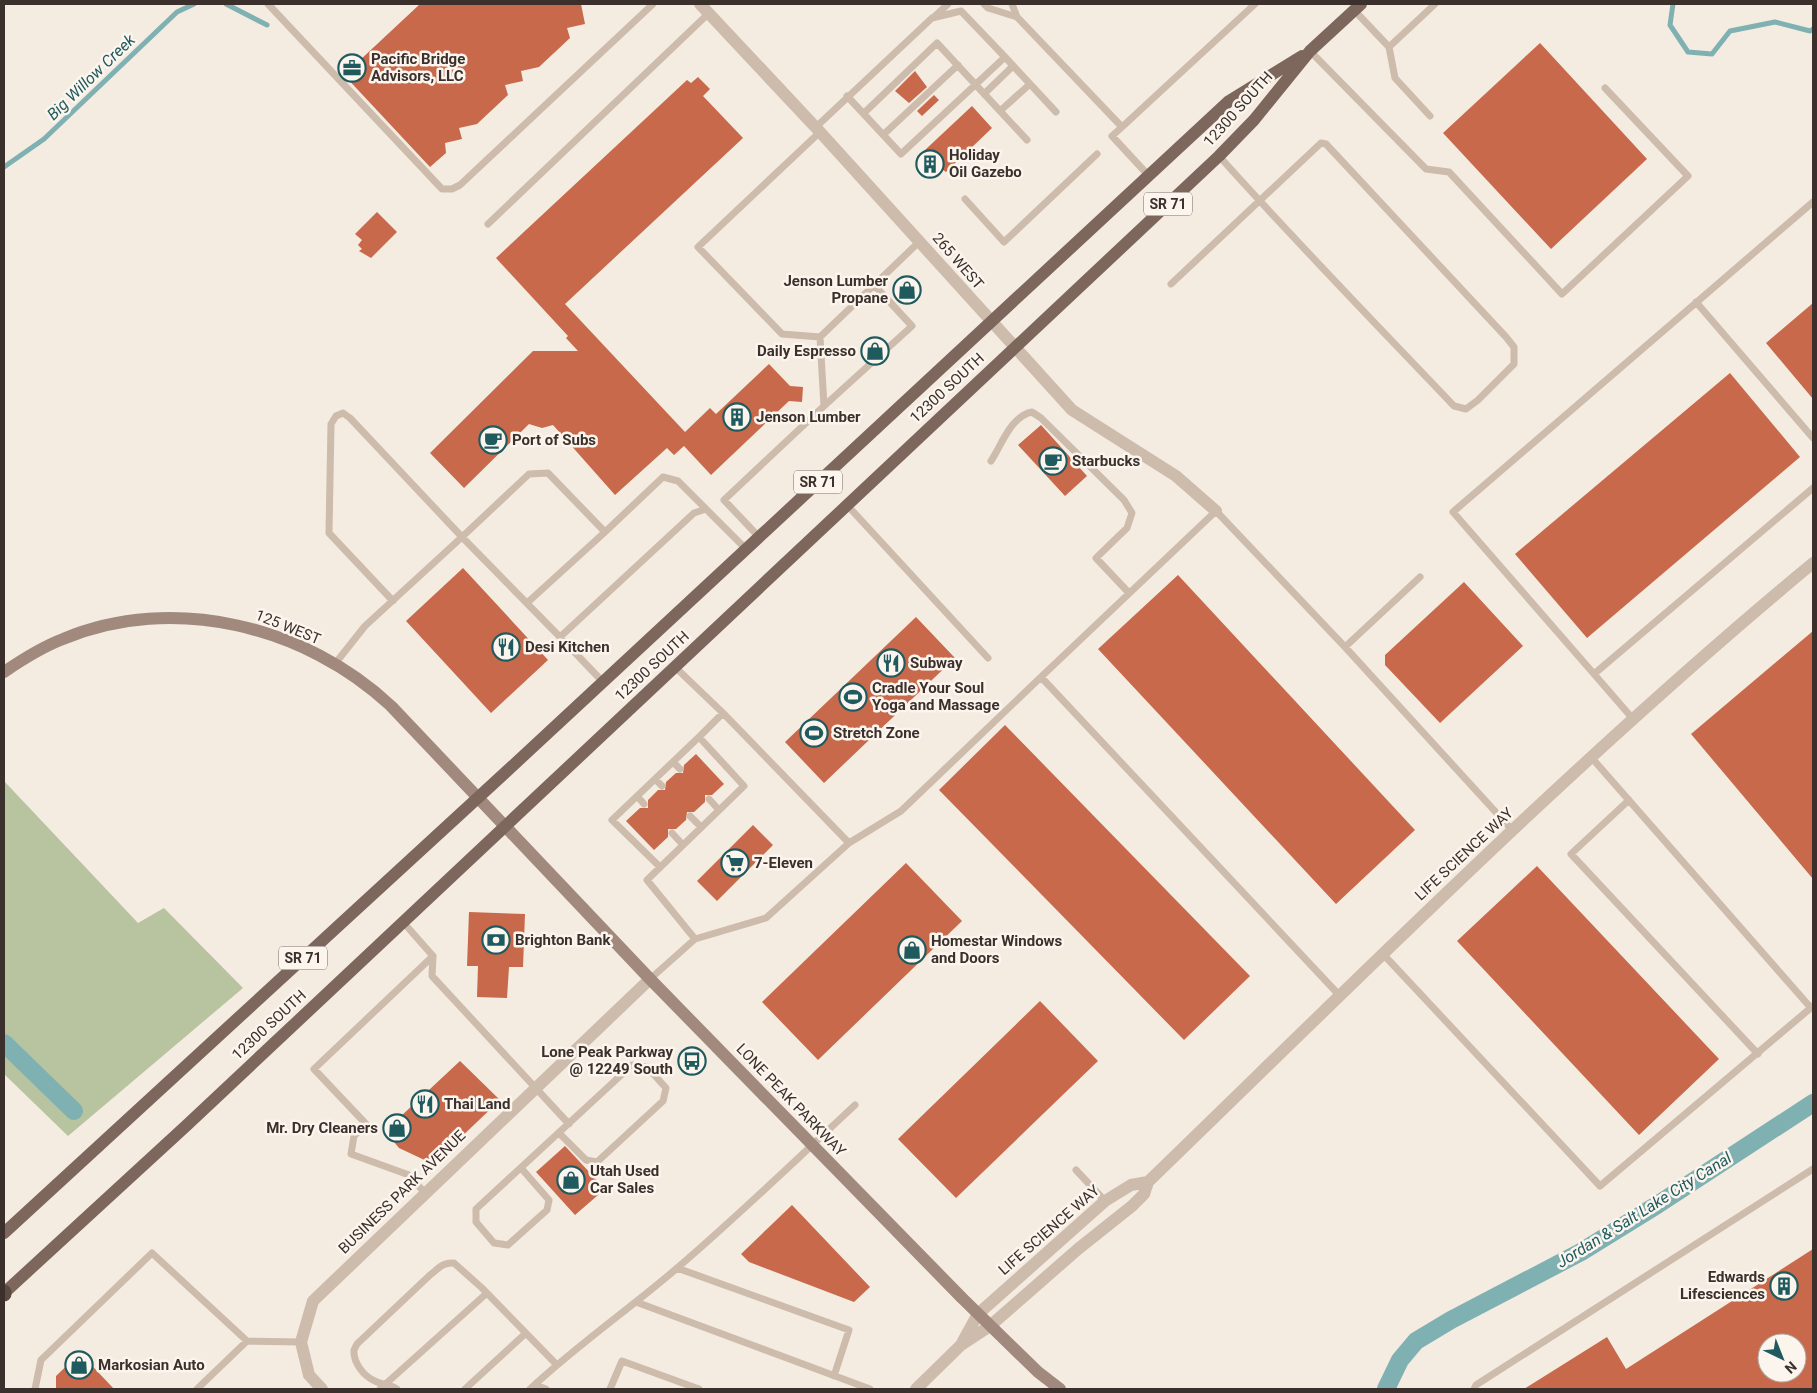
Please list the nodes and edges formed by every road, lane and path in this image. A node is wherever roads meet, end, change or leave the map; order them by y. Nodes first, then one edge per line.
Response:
1 (268, 4) edge
2 (652, 4) edge
3 (948, 4) edge
4 (984, 4) edge
5 (1012, 4) edge
6 (1255, 4) edge
7 (1435, 4) edge
8 (1358, 7) edge
9 (705, 8) edge
10 (1017, 16) junction
11 (932, 18) junction
12 (1389, 47) junction
13 (1310, 51) junction
14 (1005, 57) junction
15 (958, 65) junction
16 (1013, 66) junction
17 (1030, 84) junction
18 (975, 85) junction
19 (1605, 88) dead end
20 (984, 94) junction
21 (847, 96) junction
22 (1000, 111) junction
23 (1056, 112) dead end
24 (864, 113) junction
25 (1430, 116) dead end
26 (1122, 127) junction
27 (818, 130) junction
28 (884, 134) junction
29 (1027, 140) dead end
30 (1097, 154) dead end
31 (1219, 156) junction
32 (1149, 176) junction
33 (965, 199) dead end
34 (1260, 200) junction
35 (1813, 202) edge
36 (488, 224) dead end
37 (920, 242) junction
38 (1171, 284) dead end
39 (874, 285) junction
40 (1696, 302) junction
41 (991, 322) junction
42 (820, 337) junction
43 (1014, 348) junction
44 (824, 406) junction
45 (1813, 438) edge
46 (992, 461) dead end
47 (1813, 488) edge
48 (847, 505) junction
49 (706, 509) junction
50 (1216, 511) junction
51 (605, 532) junction
52 (462, 537) junction
53 (759, 537) junction
54 (746, 549) junction
55 (1813, 562) edge
56 (1420, 576) dead end
57 (1130, 593) junction
58 (393, 601) junction
59 (527, 603) junction
60 (560, 637) junction
61 (1346, 647) junction
62 (988, 658) dead end
63 (334, 665) junction
64 (675, 667) junction
65 (4, 672) edge
66 (1594, 674) junction
67 (1041, 677) junction
68 (603, 682) junction
69 (723, 713) junction
70 (1633, 719) junction
71 (699, 737) junction
72 (1592, 758) junction
73 (673, 762) junction
74 (680, 769) dead end
75 (655, 779) junction
76 (662, 786) dead end
77 (637, 796) junction
78 (478, 798) junction
79 (709, 799) dead end
80 (1629, 800) junction
81 (644, 804) dead end
82 (719, 810) junction
83 (690, 816) dead end
84 (701, 827) junction
85 (505, 828) junction
86 (1513, 831) junction
87 (672, 833) dead end
88 (849, 843) junction
89 (683, 845) junction
90 (660, 867) junction
91 (403, 922) junction
92 (695, 939) junction
93 (1383, 954) junction
94 (433, 956) junction
95 (650, 979) junction
96 (1340, 996) junction
97 (1812, 1007) edge
98 (1758, 1054) junction
99 (535, 1088) junction
100 (855, 1105) dead end
101 (569, 1124) junction
102 (559, 1133) junction
103 (813, 1144) junction
104 (521, 1168) junction
105 (1076, 1170) dead end
106 (1813, 1170) edge
107 (1148, 1182) junction
108 (425, 1194) junction
109 (1105, 1201) junction
110 (4, 1233) edge
111 (677, 1268) junction
112 (487, 1292) junction
113 (4, 1293) edge
114 (636, 1302) junction
115 (978, 1314) junction
116 (990, 1326) junction
117 (526, 1333) junction
118 (247, 1341) junction
119 (301, 1342) junction
120 (961, 1345) junction
121 (557, 1365) junction
122 (834, 1376) junction
123 (386, 1383) junction
124 (533, 1387) edge
125 (36, 1389) edge
126 (197, 1389) edge
127 (322, 1389) edge
128 (380, 1389) edge
129 (397, 1389) edge
130 (466, 1389) edge
131 (546, 1389) edge
132 (610, 1389) edge
133 (699, 1389) edge
134 (870, 1389) edge
135 (916, 1389) edge
136 (1060, 1389) edge
137 (1474, 1389) edge

1 - 2 lane
3 - 11 lane
4 - 10 lane
5 - 10 lane
6 - 26 lane
7 - 12 lane
8 - 12 lane
8 - 13 main road, 12300 SOUTH / SR 71
9 - 27 street, 265 WEST
9 - 36 lane
10 - 26 lane
11 - 14 lane
11 - 21 lane
12 - 25 lane
13 - 19 lane
13 - 31 main road, 12300 SOUTH / SR 71
13 - 32 main road, 12300 SOUTH / SR 71
14 - 16 lane
14 - 18 lane
15 - 18 lane
15 - 24 lane
15 - 28 lane
16 - 17 lane
16 - 20 lane
17 - 22 lane
17 - 23 lane
18 - 20 lane
18 - 28 lane
20 - 22 lane
21 - 24 lane
21 - 27 lane
22 - 29 lane
24 - 28 lane
26 - 32 lane
27 - 37 street, 265 WEST
27 - 42 lane
30 - 33 lane
31 - 34 lane
31 - 43 main road, 12300 SOUTH / SR 71
32 - 41 main road, 12300 SOUTH / SR 71
34 - 34 lane
34 - 38 lane
35 - 40 lane
37 - 39 lane
37 - 41 street, 265 WEST
39 - 42 lane
39 - 44 lane
40 - 45 lane
40 - 66 lane
41 - 43 street, 265 WEST
41 - 53 main road, 12300 SOUTH / SR 71
42 - 44 lane
43 - 48 main road, 12300 SOUTH / SR 71
43 - 50 street, 265 WEST
44 - 53 lane
46 - 57 lane
47 - 66 lane
48 - 62 lane
48 - 64 main road, 12300 SOUTH / SR 71
49 - 51 lane
49 - 54 lane
49 - 60 lane
50 - 57 lane
50 - 61 lane
51 - 52 lane
51 - 59 lane
52 - 58 lane
52 - 58 lane
52 - 59 lane
53 - 54 main road, 12300 SOUTH / SR 71
54 - 68 main road, 12300 SOUTH / SR 71
55 - 70 street, LIFE SCIENCE WAY
56 - 61 lane
57 - 67 lane
58 - 63 lane
59 - 60 lane
60 - 68 lane
61 - 86 lane
63 - 65 main road, 125 WEST
63 - 78 main road, 125 WEST
64 - 69 lane
64 - 85 main road, 12300 SOUTH / SR 71
66 - 70 lane
67 - 88 lane
67 - 96 lane
68 - 78 main road, 12300 SOUTH / SR 71
69 - 71 lane
69 - 88 lane
70 - 72 street, LIFE SCIENCE WAY
71 - 73 lane
71 - 82 lane
72 - 80 lane
72 - 86 street, LIFE SCIENCE WAY
73 - 74 lane
73 - 75 lane
75 - 76 lane
75 - 77 lane
77 - 81 lane
77 - 90 lane
78 - 85 main road, 125 WEST
78 - 110 main road, 12300 SOUTH / SR 71
79 - 82 lane
80 - 97 lane
80 - 98 lane
82 - 84 lane
83 - 84 lane
84 - 89 lane
85 - 91 main road, 12300 SOUTH / SR 71
85 - 95 main road, LONE PEAK PARKWAY
86 - 93 street, LIFE SCIENCE WAY
87 - 89 lane
88 - 92 lane
89 - 90 lane
90 - 92 lane
91 - 94 lane
91 - 113 main road, 12300 SOUTH / SR 71
92 - 95 lane
93 - 96 street, LIFE SCIENCE WAY
93 - 98 lane
94 - 99 lane
94 - 108 lane
95 - 99 street, BUSINESS PARK AVENUE
95 - 103 main road, LONE PEAK PARKWAY
96 - 107 street, LIFE SCIENCE WAY
97 - 98 lane
99 - 101 lane
99 - 108 street, BUSINESS PARK AVENUE
100 - 103 lane
101 - 102 lane
101 - 102 lane
102 - 104 lane
103 - 111 lane
103 - 115 main road, LONE PEAK PARKWAY
104 - 104 lane
105 - 109 lane
106 - 137 lane
107 - 109 street, LIFE SCIENCE WAY
107 - 116 street, LIFE SCIENCE WAY
108 - 119 street, BUSINESS PARK AVENUE
109 - 115 street, LIFE SCIENCE WAY
111 - 114 lane
111 - 122 lane
112 - 117 lane
112 - 123 lane
112 - 123 lane
114 - 121 lane
114 - 122 lane
115 - 116 main road, LONE PEAK PARKWAY
115 - 120 street, LIFE SCIENCE WAY
116 - 120 street, LIFE SCIENCE WAY
116 - 136 main road, LONE PEAK PARKWAY
117 - 121 lane
117 - 130 lane
118 - 119 lane
118 - 125 lane
118 - 126 lane
119 - 127 street
120 - 135 street
121 - 124 lane
122 - 134 lane
123 - 128 lane
123 - 129 lane
124 - 131 lane
132 - 133 lane

